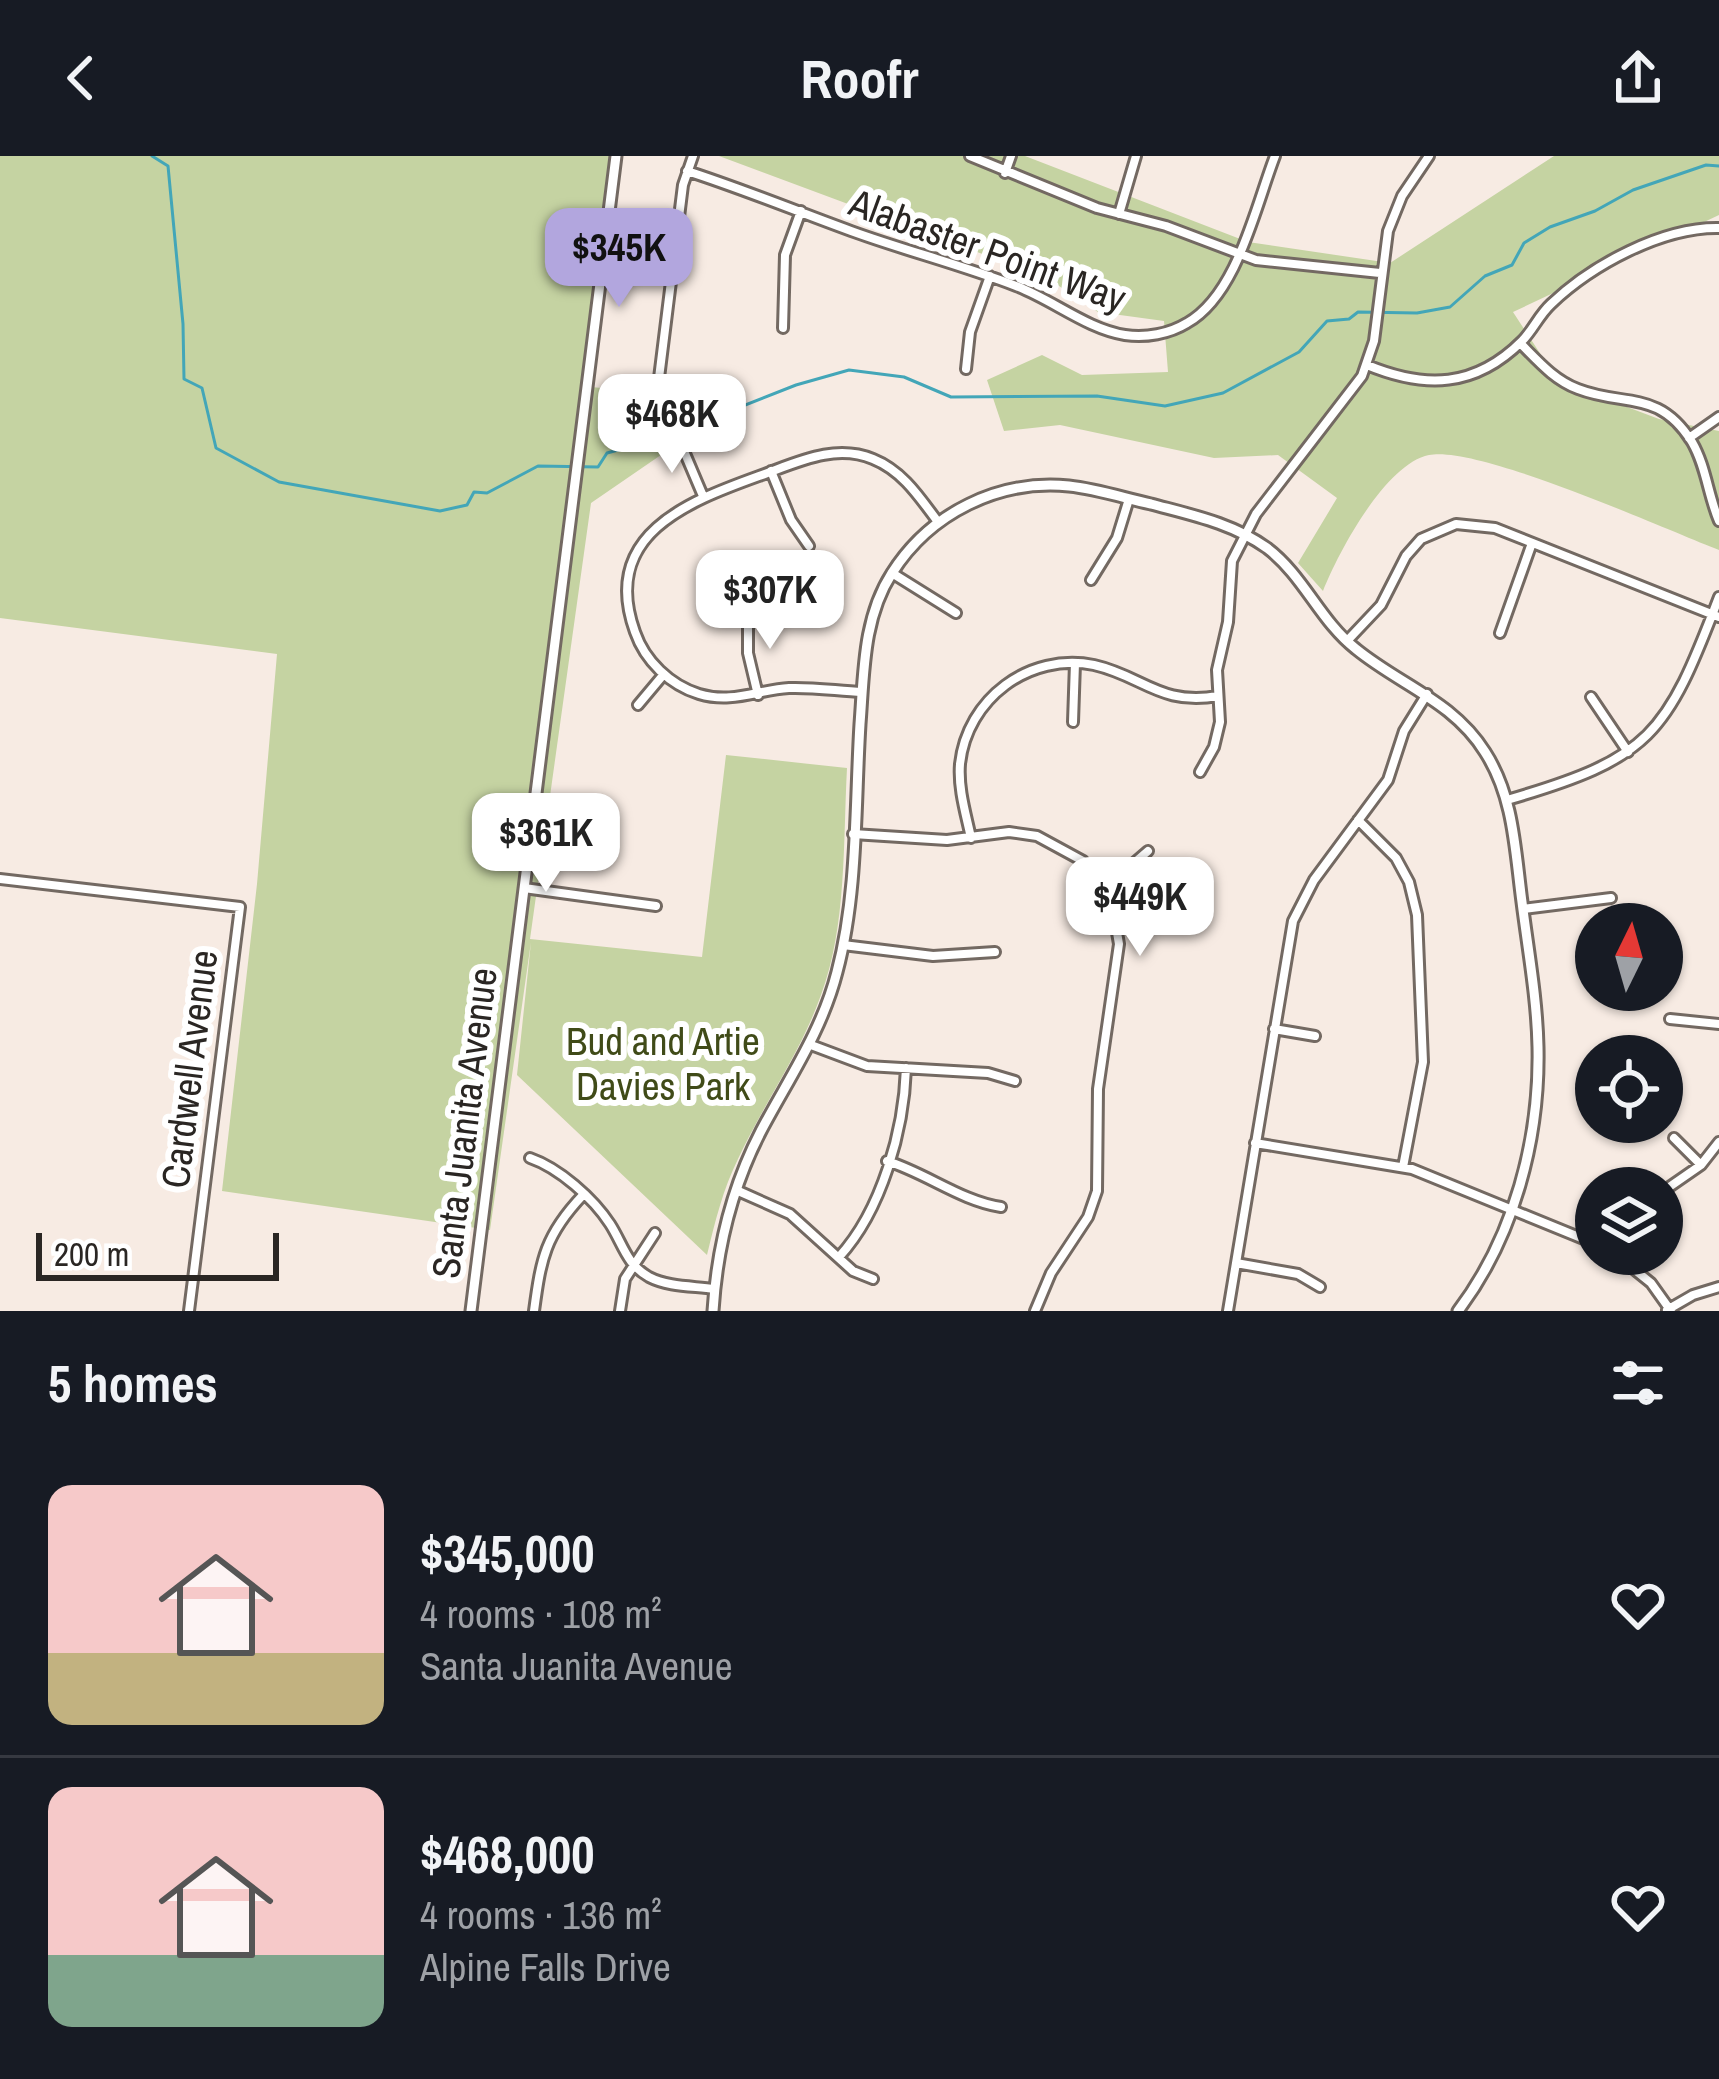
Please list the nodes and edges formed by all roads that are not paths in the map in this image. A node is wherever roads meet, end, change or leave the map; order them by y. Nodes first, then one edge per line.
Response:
1 (616, 156) edge
2 (693, 156) edge
3 (970, 156) edge
4 (1011, 156) edge
5 (1136, 156) edge
6 (1275, 156) edge
7 (1430, 156) edge
8 (687, 171) junction
9 (1005, 173) junction
10 (801, 211) junction
11 (1119, 214) junction
12 (1719, 227) edge
13 (1238, 254) junction
14 (1380, 272) junction
15 (990, 276) junction
16 (783, 328) dead end
17 (1520, 343) junction
18 (1367, 365) junction
19 (966, 369) dead end
20 (1719, 417) edge
21 (1689, 438) junction
22 (771, 472) junction
23 (703, 496) junction
24 (1129, 499) junction
25 (1719, 521) edge
26 (938, 522) junction
27 (1245, 534) junction
28 (1532, 543) junction
29 (809, 547) dead end
30 (892, 573) junction
31 (1091, 580) dead end
32 (1719, 598) edge
33 (748, 612) dead end
34 (956, 613) dead end
35 (1716, 616) edge
36 (1500, 633) dead end
37 (1347, 641) junction
38 (1075, 663) junction
39 (664, 674) junction
40 (862, 692) junction
41 (1427, 694) junction
42 (758, 695) junction
43 (1219, 696) junction
44 (1591, 697) dead end
45 (638, 705) dead end
46 (1073, 722) dead end
47 (1628, 752) junction
48 (1200, 772) dead end
49 (1507, 800) junction
50 (1358, 820) junction
51 (853, 835) junction
52 (971, 838) junction
53 (1148, 851) dead end
54 (0, 879) edge
55 (524, 888) junction
56 (1105, 888) junction
57 (1611, 898) dead end
58 (656, 905) dead end
59 (1522, 909) junction
60 (843, 944) junction
61 (995, 952) dead end
62 (1670, 1019) dead end
63 (1719, 1024) edge
64 (1274, 1030) junction
65 (1315, 1036) dead end
66 (811, 1045) junction
67 (906, 1068) junction
68 (1015, 1081) dead end
69 (1719, 1142) edge
70 (1255, 1143) junction
71 (1679, 1143) edge
72 (530, 1159) dead end
73 (887, 1161) junction
74 (1701, 1165) junction
75 (1403, 1168) junction
76 (1683, 1177) edge
77 (736, 1190) junction
78 (583, 1195) junction
79 (1001, 1207) dead end
80 (1514, 1209) junction
81 (656, 1233) dead end
82 (1575, 1235) edge
83 (838, 1257) junction
84 (1236, 1264) junction
85 (634, 1266) junction
86 (1641, 1275) edge
87 (873, 1279) dead end
88 (1320, 1287) dead end
89 (1719, 1287) edge
90 (714, 1288) junction
91 (1669, 1310) edge
92 (188, 1311) edge
93 (471, 1311) edge
94 (534, 1311) edge
95 (620, 1311) edge
96 (712, 1311) edge
97 (1035, 1311) edge
98 (1228, 1311) edge
99 (1458, 1311) edge

1 - 55 street, Santa Juanita Avenue
2 - 8 street
3 - 9 street
4 - 9 street
5 - 11 street
6 - 13 street, Alabaster Point Way
7 - 14 street
8 - 10 street, Alabaster Point Way
8 - 23 street
9 - 11 street
10 - 15 street, Alabaster Point Way
10 - 16 street
11 - 13 street
12 - 17 street
13 - 14 street
13 - 15 street, Alabaster Point Way
14 - 18 street
15 - 19 street
17 - 18 street
17 - 21 street
18 - 27 street
20 - 21 street
21 - 25 street
22 - 23 street
22 - 26 street
22 - 29 street
23 - 39 street
24 - 26 street
24 - 27 street
24 - 31 street
26 - 30 street
27 - 37 street
27 - 43 street
28 - 35 street
28 - 36 street
28 - 37 street
30 - 34 street
30 - 40 street
32 - 35 street
33 - 42 street
35 - 47 street
37 - 41 street
38 - 43 street
38 - 46 street
38 - 52 street
39 - 42 street
39 - 45 street
40 - 42 street
40 - 51 street
41 - 49 street
41 - 50 street
43 - 48 street
44 - 47 street
47 - 49 street
49 - 59 street
50 - 64 street
50 - 75 street
51 - 52 street
51 - 60 street
52 - 56 street
53 - 56 street
54 - 92 street, Cardwell Avenue
55 - 58 street
55 - 93 street, Santa Juanita Avenue
56 - 97 street
57 - 59 street
59 - 80 street
60 - 61 street
60 - 66 street
62 - 63 street
64 - 65 street
64 - 70 street
66 - 67 street
66 - 77 street
67 - 68 street
67 - 73 street
69 - 74 street
70 - 75 street
70 - 84 street
71 - 74 street
72 - 78 street
73 - 79 street
73 - 83 street
74 - 76 street
75 - 80 street
77 - 83 street
77 - 90 street
78 - 85 street
78 - 94 street
80 - 82 street
80 - 99 street
81 - 85 street
83 - 87 street
84 - 88 street
84 - 98 street
85 - 90 street
85 - 95 street
86 - 91 street
89 - 91 street
90 - 96 street

